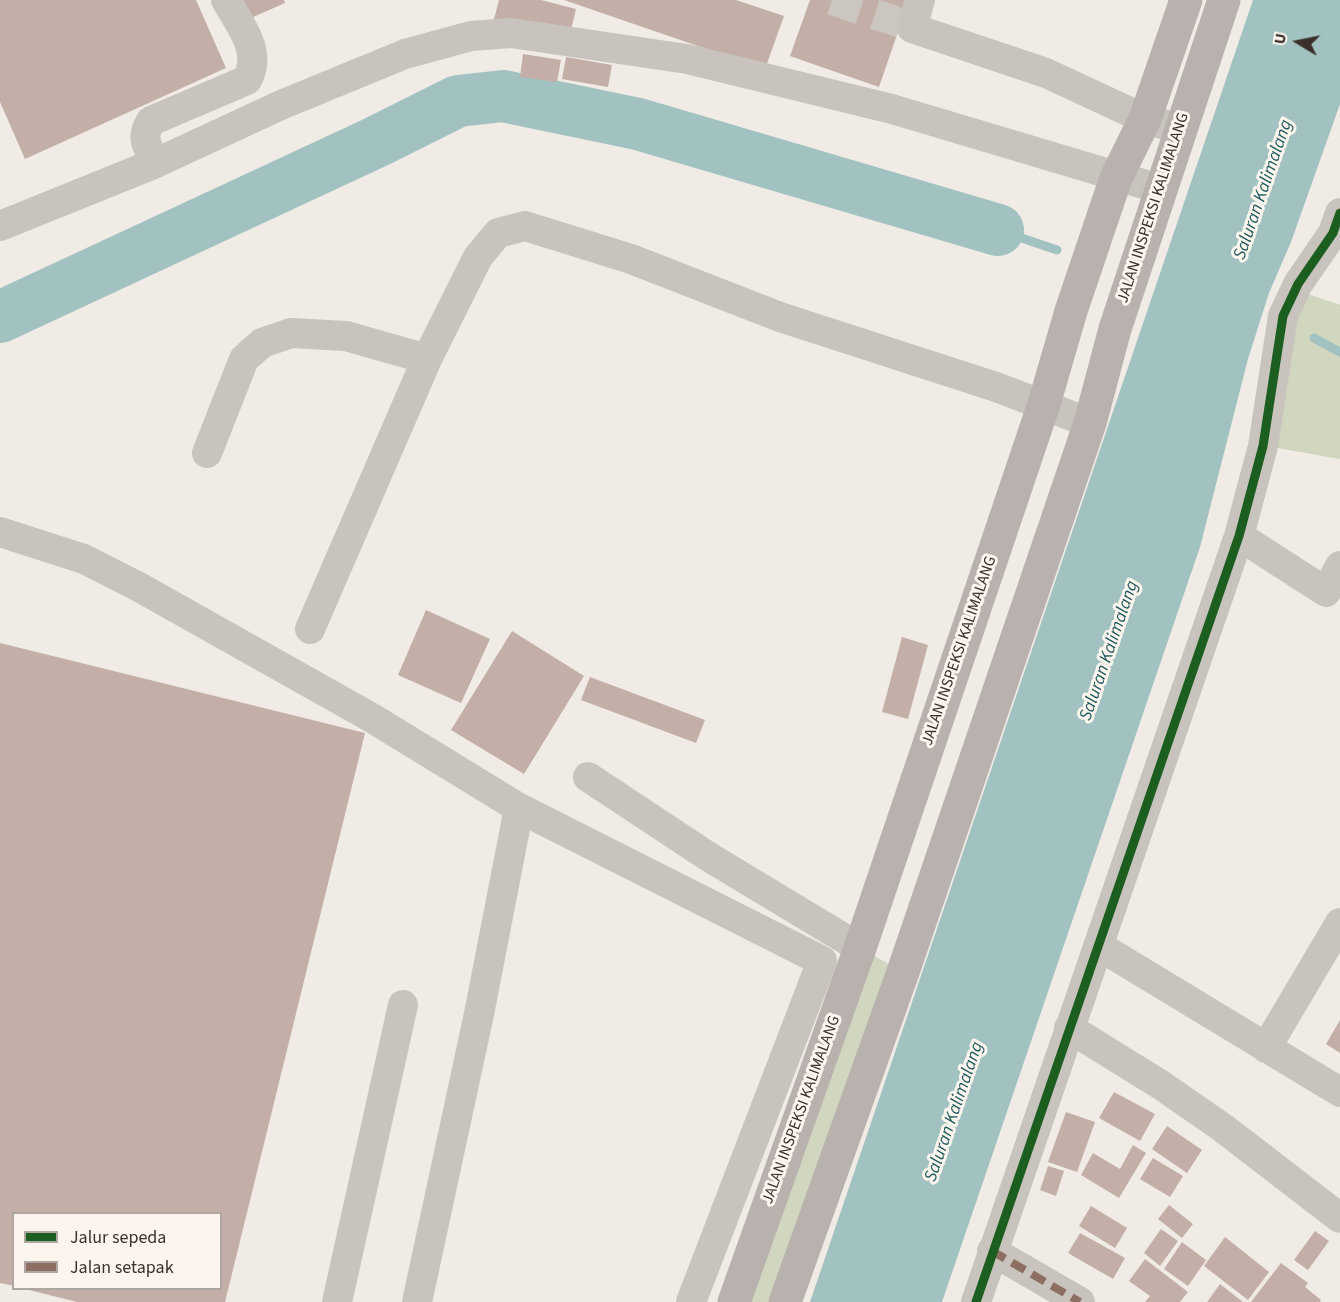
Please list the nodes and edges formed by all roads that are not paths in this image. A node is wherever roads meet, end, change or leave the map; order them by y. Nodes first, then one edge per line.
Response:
1 (226, 0) edge
2 (1186, 0) edge
3 (1224, 0) edge
4 (911, 17) tunnel mouth
5 (1145, 119) junction
6 (1180, 129) junction
7 (156, 163) junction
8 (1116, 177) junction
9 (1155, 204) junction
10 (1340, 213) edge
11 (0, 226) edge
12 (427, 359) junction
13 (1044, 404) junction
14 (1090, 423) junction
15 (207, 453) dead end
16 (0, 532) edge
17 (1239, 536) junction
18 (1340, 566) edge
19 (1333, 597) edge
20 (310, 629) dead end
21 (588, 777) dead end
22 (519, 808) junction
23 (1340, 923) edge
24 (1099, 946) junction
25 (860, 948) junction
26 (403, 1005) dead end
27 (1069, 1028) junction
28 (1266, 1048) junction
29 (1340, 1092) edge
30 (1340, 1218) edge
31 (992, 1251) junction
32 (337, 1302) edge
33 (417, 1302) edge
34 (691, 1302) edge
35 (734, 1302) edge
36 (785, 1302) edge
37 (976, 1302) edge
38 (1080, 1302) edge

1 - 7 street
2 - 5 main road, JALAN INSPEKSI KALIMALANG
3 - 6 main road, JALAN INSPEKSI KALIMALANG
4 - 5 street
5 - 6 street
5 - 8 main road, JALAN INSPEKSI KALIMALANG
6 - 9 main road, JALAN INSPEKSI KALIMALANG
7 - 8 street
7 - 11 street
8 - 9 street
8 - 13 main road, JALAN INSPEKSI KALIMALANG
9 - 14 main road, JALAN INSPEKSI KALIMALANG
10 - 17 street
12 - 13 street
12 - 15 street
12 - 20 street
13 - 14 street
13 - 25 main road, JALAN INSPEKSI KALIMALANG
14 - 36 main road, JALAN INSPEKSI KALIMALANG
16 - 22 street
17 - 19 street
17 - 24 street
18 - 19 street
21 - 25 street
22 - 33 street
22 - 34 street
23 - 28 street
24 - 27 street
24 - 28 street
25 - 35 main road, JALAN INSPEKSI KALIMALANG
26 - 32 street
27 - 30 street
27 - 31 street
28 - 29 street
31 - 37 street
31 - 38 street

